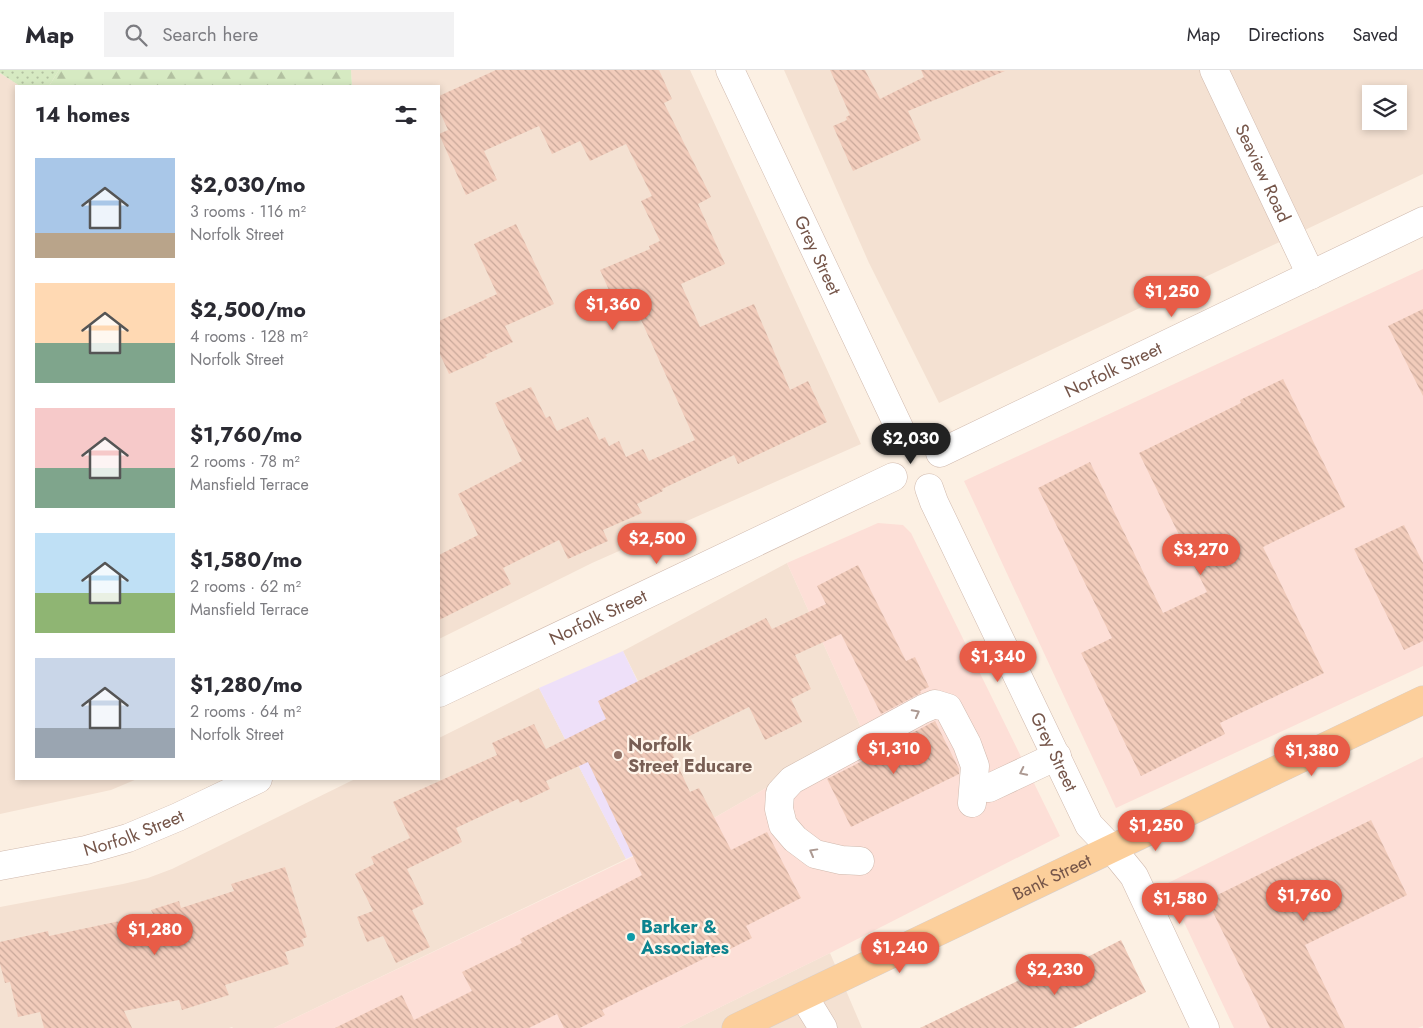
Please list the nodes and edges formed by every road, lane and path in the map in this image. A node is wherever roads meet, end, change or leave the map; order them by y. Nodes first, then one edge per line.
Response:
1 (730, 70) edge
2 (1214, 70) edge
3 (1423, 221) edge
4 (1311, 275) junction
5 (905, 440) junction
6 (940, 453) junction
7 (893, 477) junction
8 (929, 488) junction
9 (440, 693) edge
10 (1423, 700) edge
11 (1056, 756) junction
12 (256, 780) edge
13 (1112, 849) junction
14 (860, 861) dead end
15 (0, 866) edge
16 (804, 997) junction
17 (736, 1028) edge
18 (823, 1028) edge
19 (1205, 1028) edge

1 - 5 street, Grey Street
2 - 4 street, Seaview Road
3 - 4 street, Norfolk Street
4 - 6 street, Norfolk Street
5 - 6 street
5 - 7 street
6 - 8 street
7 - 8 street
7 - 9 street, Norfolk Street
8 - 11 street, Grey Street
10 - 13 main road, Bank Street
11 - 13 street, Grey Street
11 - 14 street
12 - 15 street, Norfolk Street
13 - 16 main road, Bank Street
13 - 19 street, Grey Street
16 - 17 main road, Bank Street
16 - 18 street

